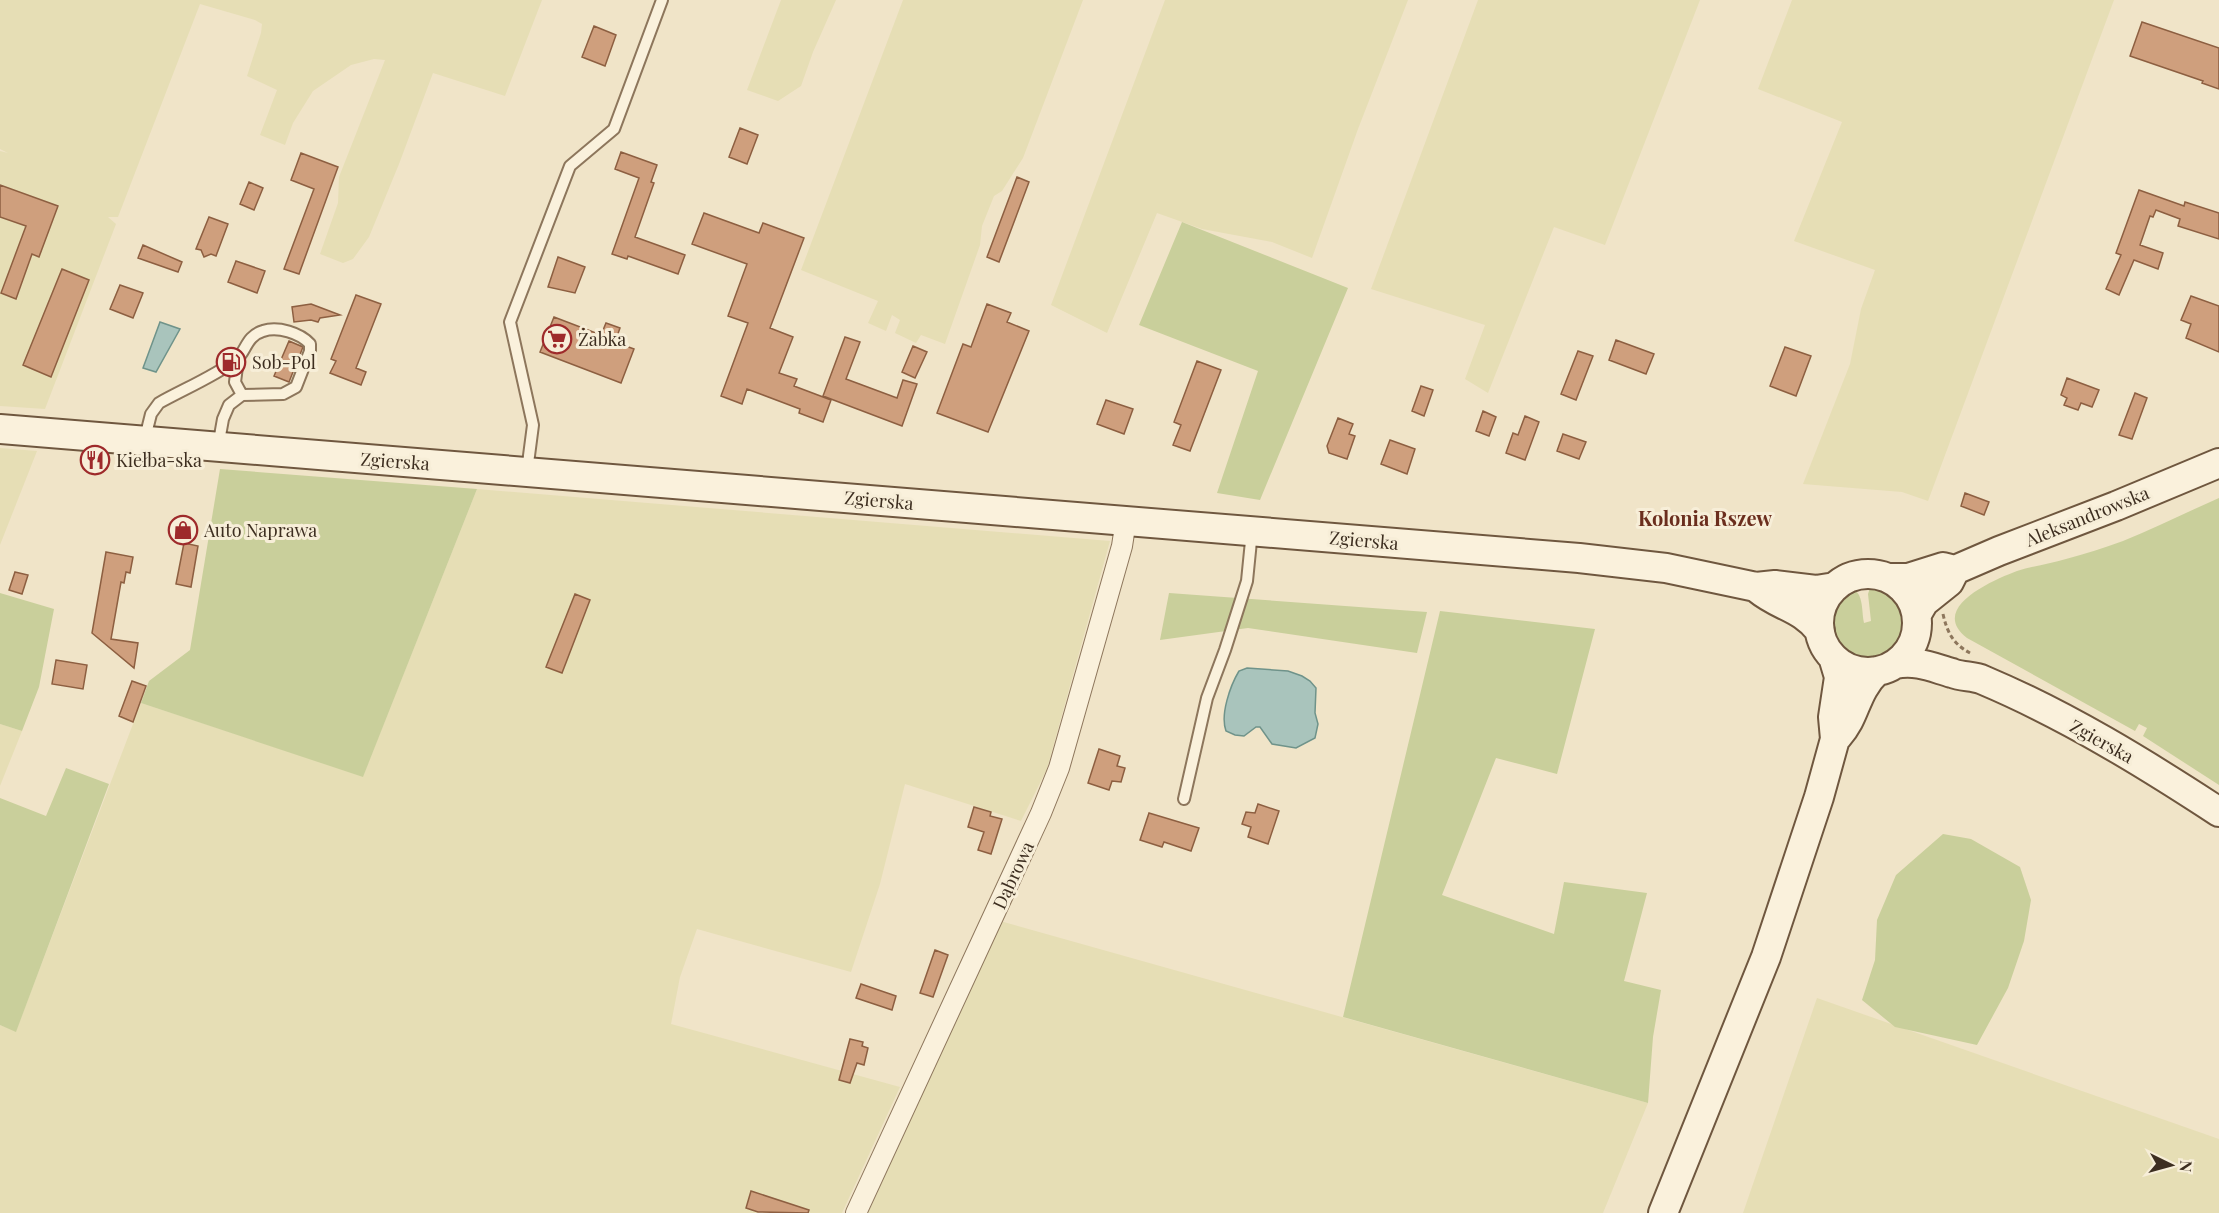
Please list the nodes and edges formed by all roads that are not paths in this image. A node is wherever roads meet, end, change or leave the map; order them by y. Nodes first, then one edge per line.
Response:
1 (662, 0) edge
2 (238, 359) junction
3 (242, 395) junction
4 (0, 429) edge
5 (144, 440) junction
6 (218, 447) junction
7 (2219, 462) edge
8 (527, 471) junction
9 (1126, 520) junction
10 (1252, 531) junction
11 (1955, 570) junction
12 (1888, 578) junction
13 (1756, 587) junction
14 (1835, 587) junction
15 (1917, 619) junction
16 (1820, 631) junction
17 (1833, 657) junction
18 (1886, 668) junction
19 (1981, 679) junction
20 (1835, 740) junction
21 (1184, 799) dead end
22 (2219, 812) edge
23 (856, 1213) edge
24 (1663, 1213) edge

1 - 8 lane
2 - 3 lane
2 - 3 lane
2 - 5 lane
3 - 6 lane
4 - 5 main road, Zgierska
5 - 6 main road, Zgierska
6 - 8 main road, Zgierska
7 - 11 main road, Aleksandrowska
8 - 9 main road, Zgierska
9 - 10 main road, Zgierska
9 - 23 street, Dąbrowa
10 - 13 main road, Zgierska
10 - 21 lane
11 - 12 main road, Aleksandrowska
11 - 15 main road, Aleksandrowska
12 - 14 main road
12 - 15 main road
13 - 14 main road, Zgierska
13 - 16 main road, Zgierska
14 - 16 main road
15 - 18 main road
15 - 19 main road, Zgierska
16 - 17 main road
17 - 18 main road
17 - 20 main road
18 - 19 main road, Zgierska
18 - 20 main road
19 - 22 main road, Zgierska
20 - 24 main road

